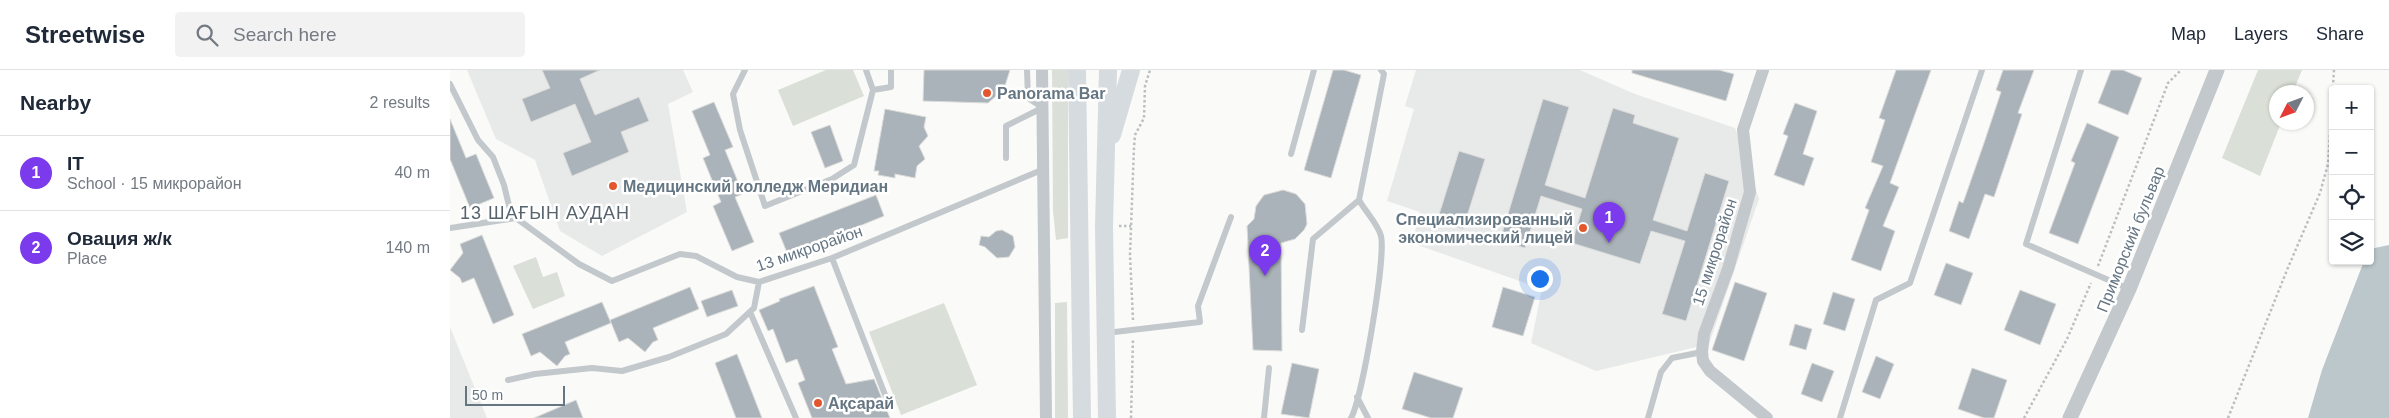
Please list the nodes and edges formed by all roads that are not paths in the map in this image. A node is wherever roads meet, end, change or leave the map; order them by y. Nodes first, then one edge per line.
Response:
1 (866, 70) edge
2 (891, 70) edge
3 (1027, 70) edge
4 (1042, 70) edge
5 (1077, 70) edge
6 (1108, 70) edge
7 (1131, 70) edge
8 (1314, 70) edge
9 (1381, 70) edge
10 (1762, 70) edge
11 (1982, 70) edge
12 (2081, 70) edge
13 (2217, 70) edge
14 (742, 72) edge
15 (450, 84) edge
16 (873, 90) junction
17 (1043, 108) junction
18 (1291, 154) dead end
19 (1006, 158) dead end
20 (1105, 162) junction
21 (1044, 169) junction
22 (1359, 200) junction
23 (1231, 217) dead end
24 (512, 218) junction
25 (450, 228) edge
26 (832, 258) junction
27 (759, 282) junction
28 (2129, 289) junction
29 (750, 312) junction
30 (1302, 330) dead end
31 (1106, 333) junction
32 (1702, 352) junction
33 (1269, 368) dead end
34 (508, 380) dead end
35 (1357, 396) junction
36 (888, 405) dead end
37 (796, 418) edge
38 (1046, 418) edge
39 (1082, 418) edge
40 (1107, 418) edge
41 (1264, 418) edge
42 (1351, 418) edge
43 (1368, 418) edge
44 (1648, 418) edge
45 (1767, 418) edge
46 (1840, 418) edge
47 (2070, 418) edge

1 - 16 lane
2 - 16 lane
3 - 17 lane
4 - 17 street
5 - 39 main road
6 - 20 main road
7 - 20 main road
8 - 18 lane
9 - 22 lane
10 - 32 street, 15 микрорайон
11 - 46 lane
12 - 28 lane
13 - 28 street, Приморский бульвар
14 - 16 lane
15 - 24 lane
17 - 19 lane
17 - 21 street
20 - 31 main road
21 - 26 lane, 13 микрорайон
21 - 38 street
22 - 30 lane
22 - 35 lane
23 - 31 lane
24 - 25 lane
24 - 27 lane, 13 микрорайон
26 - 27 lane, 13 микрорайон
26 - 36 lane
27 - 29 lane
28 - 47 street, Приморский бульвар
29 - 34 lane
29 - 37 lane
31 - 40 main road
32 - 44 lane
32 - 45 street
33 - 41 lane
35 - 42 lane
35 - 43 lane

